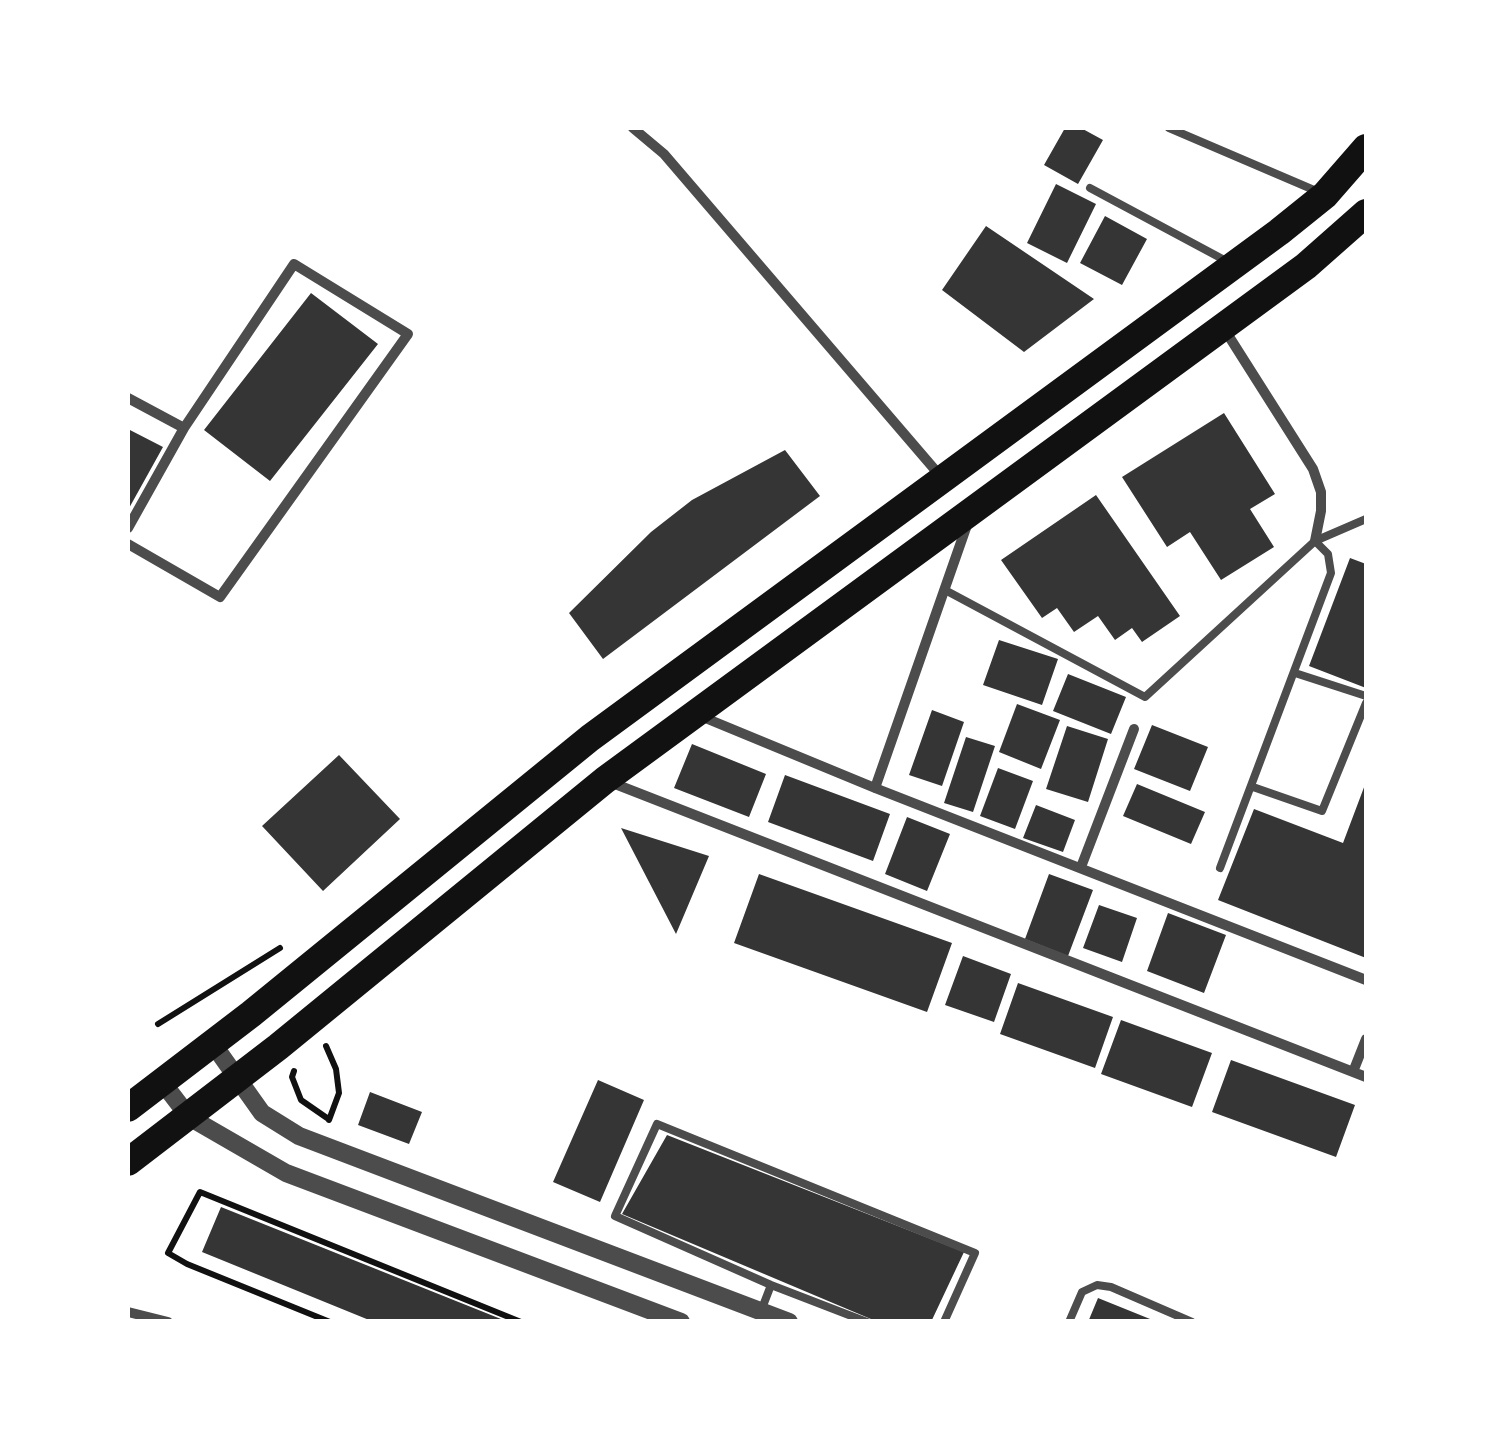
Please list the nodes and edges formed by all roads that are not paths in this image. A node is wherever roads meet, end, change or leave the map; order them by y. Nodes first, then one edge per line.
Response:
1 (633, 128) edge
2 (1169, 128) edge
3 (1366, 148) edge
4 (1090, 188) dead end
5 (1324, 194) junction
6 (1366, 213) edge
7 (1234, 265) junction
8 (1223, 326) junction
9 (128, 398) edge
10 (184, 428) junction
11 (943, 478) junction
12 (970, 512) junction
13 (1366, 518) edge
14 (128, 528) edge
15 (1314, 541) junction
16 (128, 544) edge
17 (945, 590) junction
18 (1295, 674) junction
19 (1366, 699) edge
20 (695, 714) junction
21 (1134, 728) dead end
22 (605, 780) junction
23 (1252, 787) junction
24 (875, 788) junction
25 (1081, 867) junction
26 (1220, 868) dead end
27 (1366, 980) edge
28 (1366, 1039) edge
29 (213, 1044) junction
30 (1353, 1072) junction
31 (1366, 1077) edge
32 (236, 1080) junction
33 (163, 1083) junction
34 (128, 1108) edge
35 (189, 1117) junction
36 (128, 1162) edge
37 (771, 1285) junction
38 (761, 1311) junction
39 (128, 1312) edge
40 (168, 1322) edge
41 (680, 1322) edge
42 (789, 1322) edge
43 (866, 1322) edge
44 (944, 1322) edge
45 (1069, 1322) edge
46 (1192, 1322) edge

1 - 11 street
2 - 5 lane
3 - 5 highway
4 - 7 lane
5 - 7 highway
6 - 8 highway
7 - 11 highway
8 - 12 highway
8 - 15 street
9 - 10 street
10 - 14 street
10 - 16 street
11 - 29 highway
12 - 17 street
12 - 20 highway
13 - 15 lane
15 - 17 lane
15 - 18 lane
17 - 24 street
18 - 19 lane
18 - 23 lane
19 - 23 lane
20 - 22 highway
20 - 24 street
21 - 25 street
22 - 30 street
22 - 32 highway
23 - 26 lane
24 - 25 street
25 - 27 street
28 - 30 street
29 - 32 street
29 - 33 highway
30 - 31 street
32 - 35 highway
32 - 38 street
33 - 34 highway
33 - 35 street
35 - 36 highway
35 - 41 street
37 - 38 lane
37 - 43 lane
37 - 44 lane
38 - 42 street
39 - 40 street
45 - 46 lane

